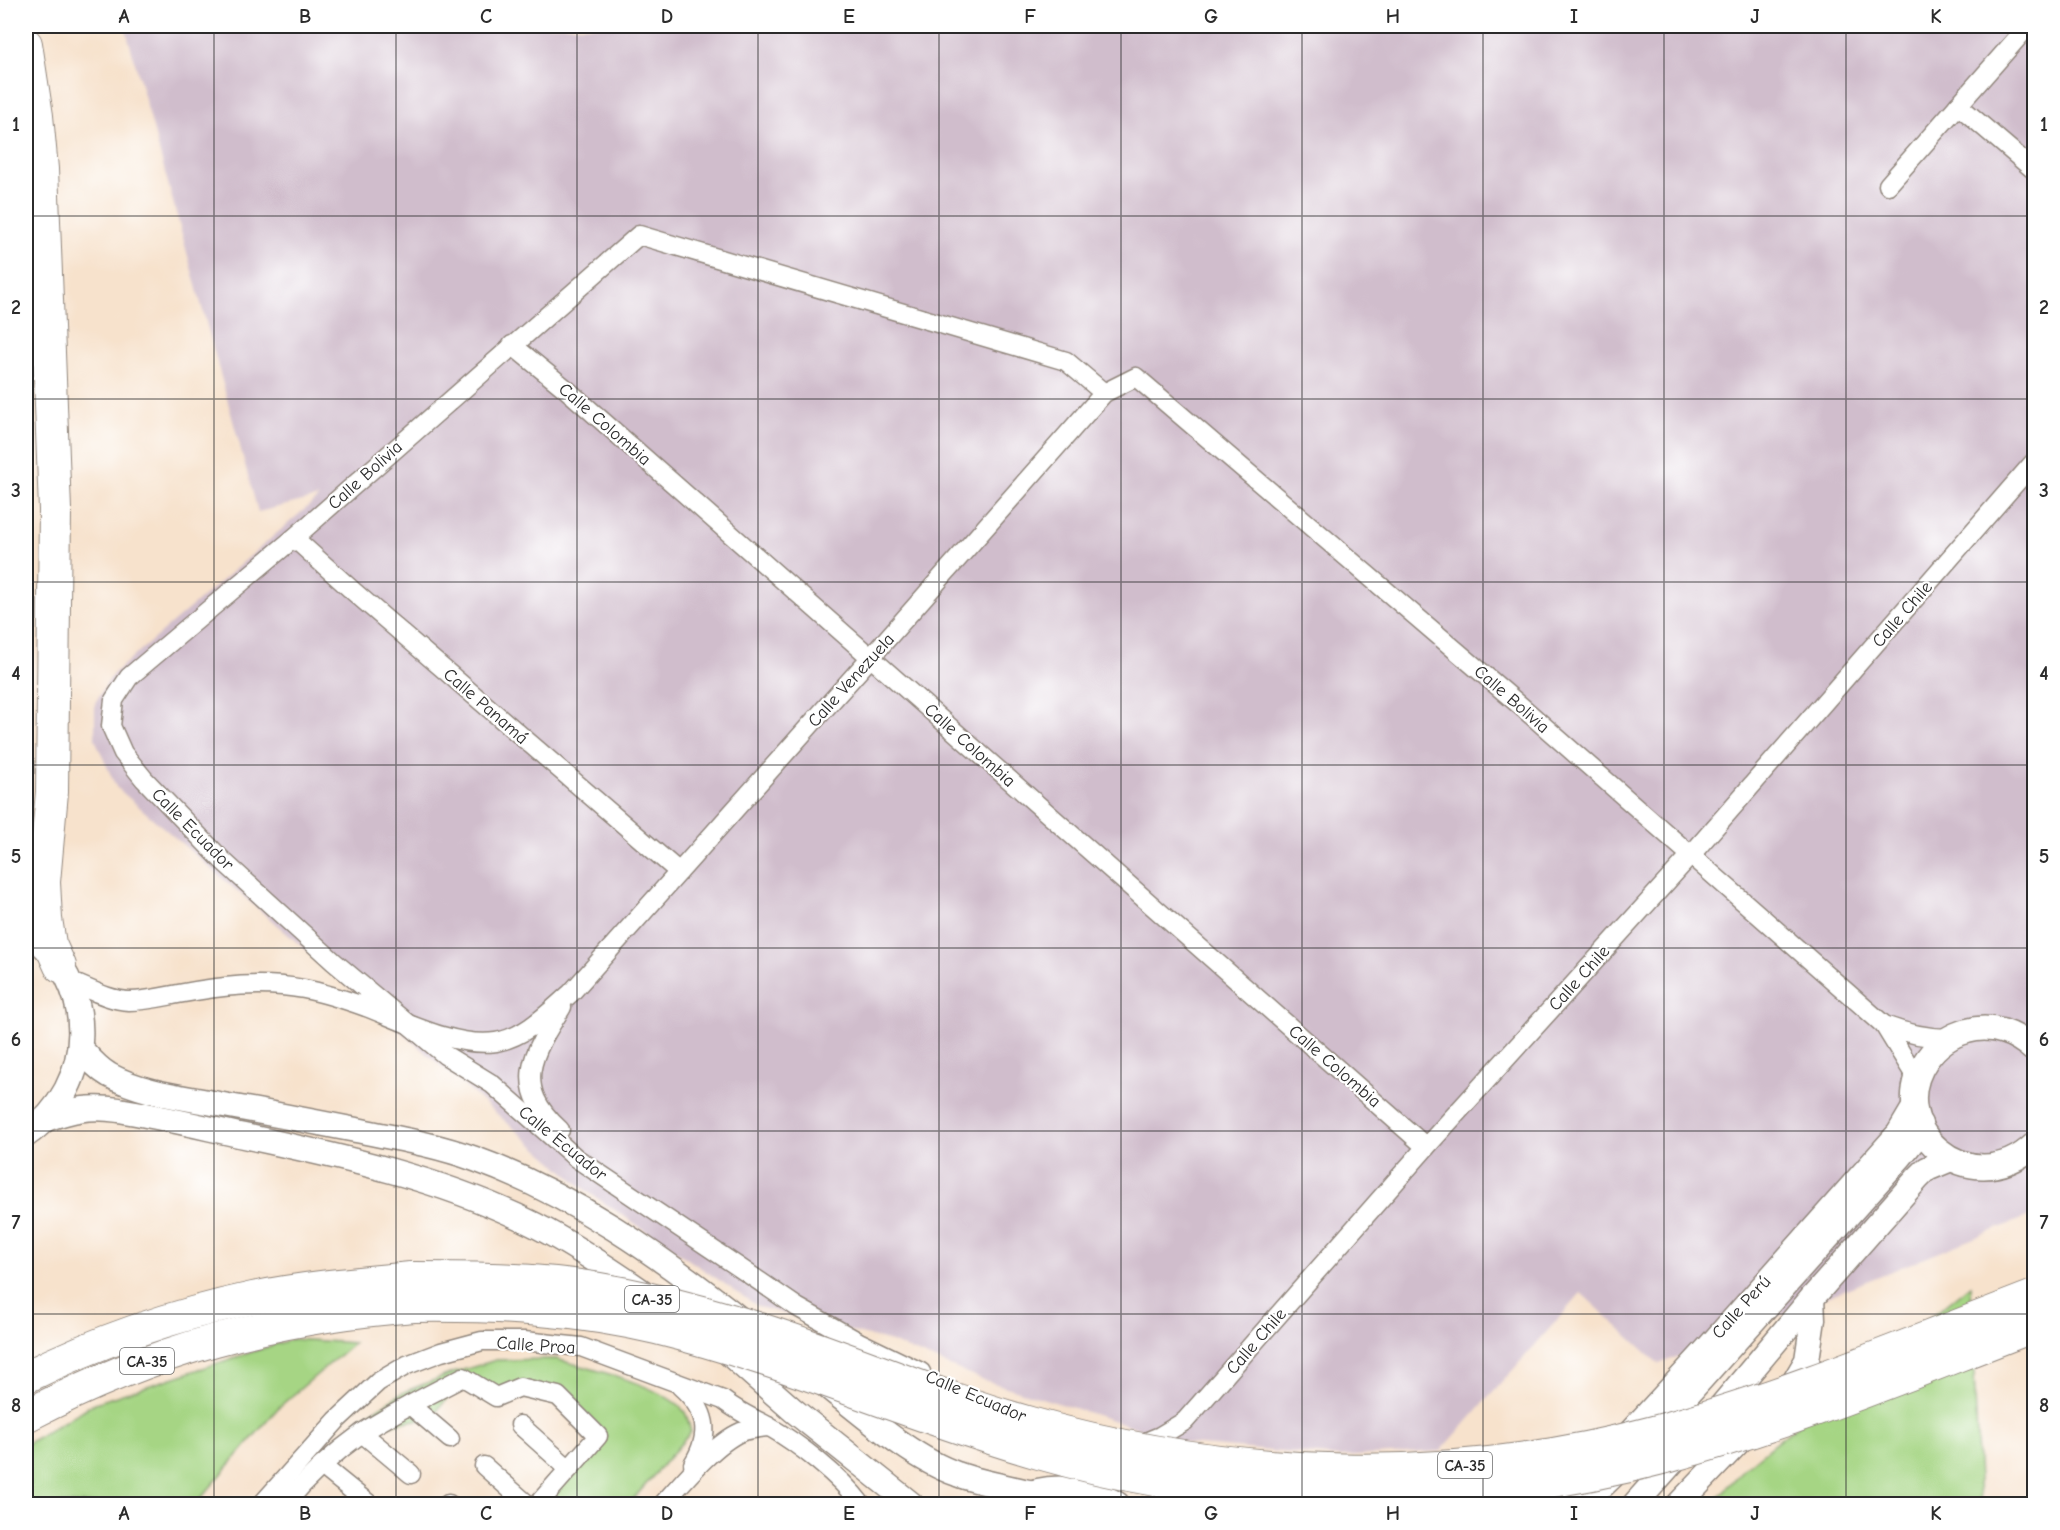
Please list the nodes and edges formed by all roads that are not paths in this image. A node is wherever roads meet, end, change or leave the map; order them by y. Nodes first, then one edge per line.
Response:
1 (2028, 26) edge
2 (26, 44) edge
3 (1958, 105) junction
4 (26, 151) edge
5 (2034, 170) edge
6 (1888, 185) dead end
7 (26, 242) edge
8 (512, 345) junction
9 (1136, 377) joint
10 (1104, 393) junction
11 (2034, 462) edge
12 (294, 538) junction
13 (871, 657) junction
14 (111, 726) joint
15 (1690, 856) junction
16 (679, 872) junction
17 (26, 932) edge
18 (64, 973) junction
19 (571, 993) junction
20 (2034, 1023) edge
21 (411, 1025) junction
22 (1884, 1025) junction
23 (2014, 1035) junction
24 (1948, 1038) junction
25 (80, 1048) junction
26 (2034, 1050) edge
27 (1916, 1090) junction
28 (46, 1119) junction
29 (1920, 1124) junction
30 (26, 1135) edge
31 (2034, 1145) edge
32 (1426, 1147) junction
33 (1951, 1159) junction
34 (638, 1198) junction
35 (413, 1292) junction
36 (2034, 1296) edge
37 (1812, 1298) junction
38 (2034, 1326) edge
39 (26, 1377) edge
40 (673, 1380) junction
41 (723, 1400) junction
42 (410, 1405) junction
43 (26, 1416) edge
44 (1185, 1421) junction
45 (520, 1425) dead end
46 (768, 1427) junction
47 (362, 1433) junction
48 (450, 1439) dead end
49 (726, 1440) junction
50 (1098, 1449) junction
51 (322, 1466) junction
52 (484, 1466) dead end
53 (569, 1469) junction
54 (411, 1474) dead end
55 (683, 1481) junction
56 (1033, 1493) junction
57 (1188, 1503) edge
58 (262, 1504) edge
59 (285, 1504) edge
60 (369, 1504) edge
61 (527, 1504) edge
62 (538, 1504) edge
63 (663, 1504) edge
64 (861, 1504) edge
65 (911, 1504) edge
66 (1006, 1504) edge
67 (1117, 1504) edge
68 (1557, 1504) edge
69 (1583, 1504) edge
70 (1635, 1504) edge
71 (1679, 1504) edge

1 - 3 street
2 - 18 highway
3 - 5 street
3 - 6 street
4 - 7 highway
8 - 10 street, Calle Bolivia
8 - 12 street, Calle Bolivia
8 - 13 street, Calle Colombia
9 - 10 street, Calle Venezuela
9 - 15 street, Calle Bolivia
10 - 13 street, Calle Venezuela
11 - 15 street, Calle Chile
12 - 14 street, Calle Bolivia
12 - 16 street, Calle Panamá
13 - 16 street, Calle Venezuela
13 - 32 street, Calle Colombia
14 - 21 street, Calle Ecuador
15 - 22 street, Calle Bolivia
15 - 32 street, Calle Chile
16 - 19 street, Calle Venezuela
17 - 18 main road
18 - 21 street
18 - 25 main road
19 - 21 street
19 - 34 street
20 - 23 main road
21 - 34 street, Calle Ecuador
22 - 24 street, Calle Bolivia
22 - 27 street, Calle Bolivia
23 - 24 main road
23 - 26 main road
24 - 27 main road
25 - 28 main road
25 - 56 main road
27 - 29 main road
27 - 68 street, Calle Perú
28 - 30 main road
28 - 65 main road
29 - 33 main road
29 - 69 main road, Calle Perú
31 - 33 main road
32 - 44 street, Calle Chile
33 - 37 main road
34 - 50 street, Calle Ecuador
35 - 36 highway, CA-35, bridge
35 - 38 highway, CA-35, bridge
35 - 39 highway, CA-35
35 - 43 highway, CA-35
37 - 70 main road
37 - 71 main road
40 - 41 street, Calle Proa
40 - 55 street
40 - 58 street, Calle Proa
41 - 46 street, Calle Proa
41 - 49 street
42 - 47 street
42 - 48 street
42 - 53 street
44 - 50 street, Calle Chile
44 - 57 street
45 - 53 street
46 - 49 street
46 - 64 street, Calle Proa
47 - 51 street
47 - 54 street
49 - 55 street
50 - 57 street
51 - 59 street
51 - 60 street
52 - 61 street
53 - 62 street
55 - 63 street
56 - 66 main road
56 - 67 main road

